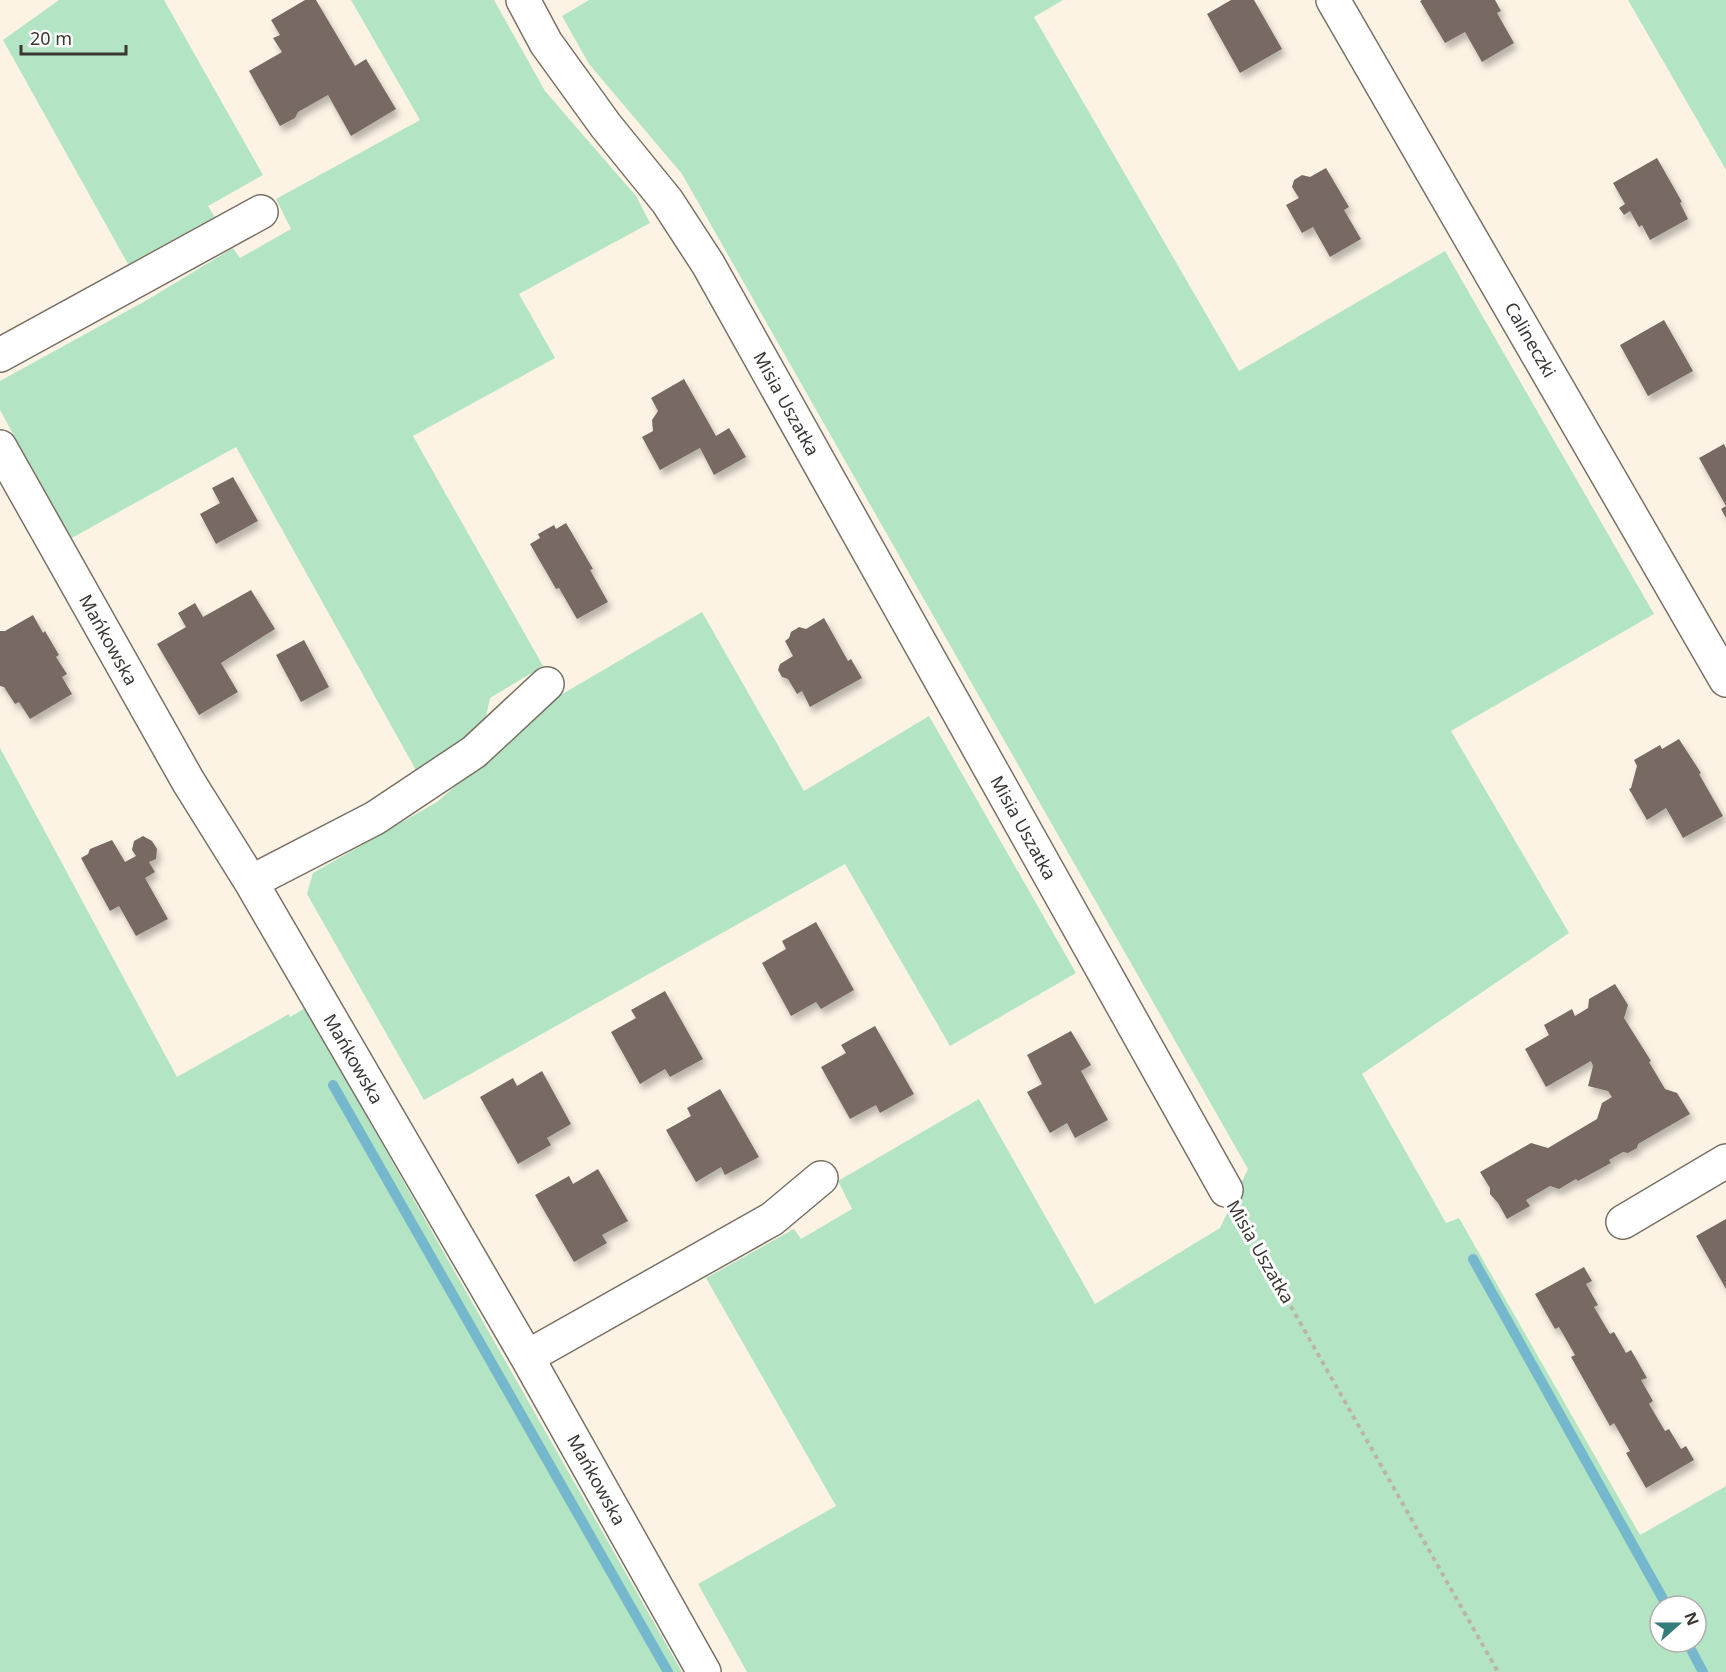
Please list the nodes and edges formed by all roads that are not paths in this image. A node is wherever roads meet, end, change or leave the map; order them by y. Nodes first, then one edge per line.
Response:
1 (523, 0) edge
2 (1333, 0) edge
3 (261, 212) dead end
4 (0, 355) edge
5 (0, 447) edge
6 (1726, 680) edge
7 (547, 684) dead end
8 (251, 882) junction
9 (1726, 1161) edge
10 (821, 1178) dead end
11 (1226, 1190) road end
12 (1623, 1222) dead end
13 (527, 1357) junction
14 (704, 1672) edge

1 - 11 street, Misia Uszatka
2 - 6 street, Calineczki
3 - 4 street
5 - 8 street, Mańkowska
7 - 8 street
8 - 13 street, Mańkowska
9 - 12 street
10 - 13 street
13 - 14 street, Mańkowska

